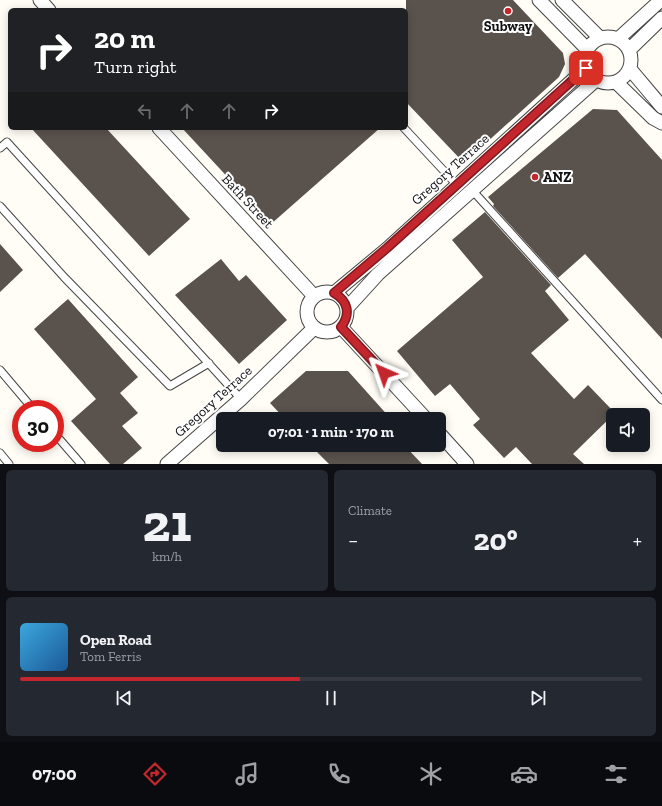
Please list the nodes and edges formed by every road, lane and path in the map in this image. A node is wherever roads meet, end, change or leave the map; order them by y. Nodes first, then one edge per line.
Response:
1 (40, 0) edge
2 (539, 0) edge
3 (562, 0) edge
4 (661, 0) edge
5 (47, 8) edge
6 (662, 18) edge
7 (600, 38) junction
8 (618, 39) junction
9 (587, 49) junction
10 (629, 50) junction
11 (586, 68) junction
12 (630, 69) junction
13 (596, 80) junction
14 (616, 82) junction
15 (662, 107) edge
16 (662, 123) edge
17 (161, 130) edge
18 (406, 130) edge
19 (0, 148) edge
20 (457, 184) junction
21 (472, 190) junction
22 (0, 206) edge
23 (334, 293) junction
24 (314, 296) junction
25 (347, 308) junction
26 (341, 327) junction
27 (314, 328) junction
28 (208, 363) junction
29 (0, 370) edge
30 (241, 399) junction
31 (25, 400) edge
32 (662, 400) edge
33 (420, 412) edge
34 (446, 441) edge
35 (64, 444) edge
36 (0, 453) edge
37 (9, 464) edge
38 (81, 464) edge
39 (167, 464) edge
40 (467, 464) edge

1 - 5 street
2 - 9 street
3 - 7 street
4 - 8 street
6 - 10 street
7 - 8 street
7 - 9 street
8 - 10 street
9 - 11 street
10 - 12 street
11 - 13 street
11 - 20 street, Gregory Terrace
12 - 14 street
12 - 15 street
13 - 14 street
13 - 21 street
14 - 16 street
17 - 24 street, Bath Street
18 - 20 lane
19 - 28 lane
20 - 23 street, Gregory Terrace
21 - 25 street
21 - 32 lane
22 - 28 lane
23 - 24 street
23 - 25 street
24 - 27 street
25 - 26 street
26 - 27 street
26 - 33 street
27 - 30 street, Gregory Terrace
28 - 30 lane
29 - 31 lane
30 - 39 street, Gregory Terrace
34 - 40 street
35 - 38 lane
36 - 37 lane

